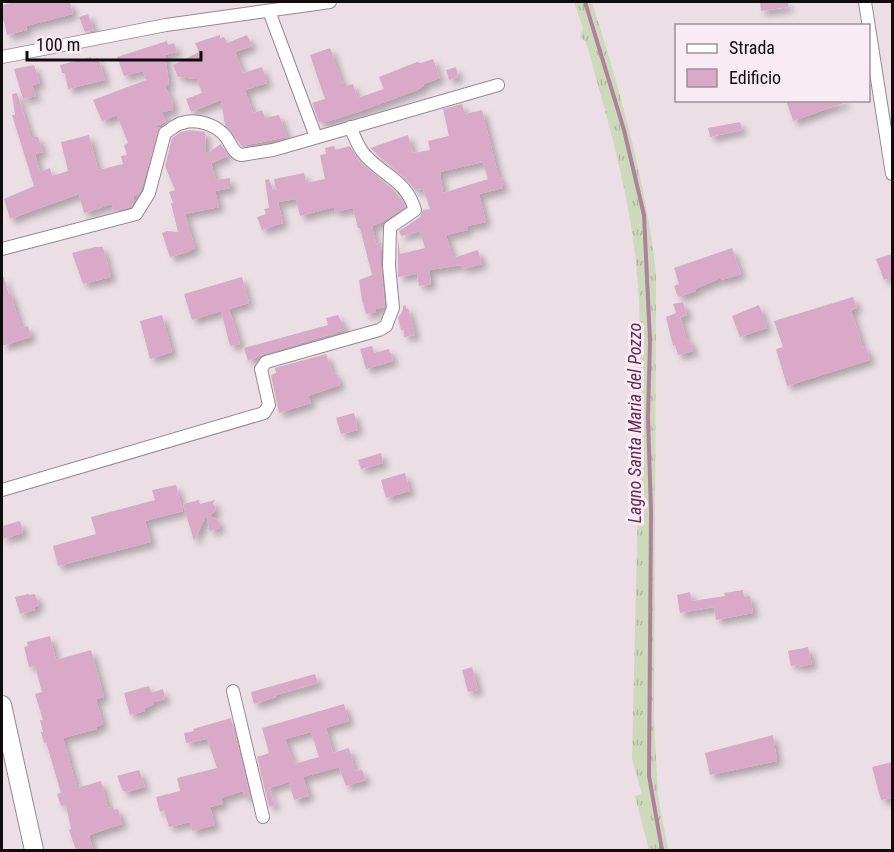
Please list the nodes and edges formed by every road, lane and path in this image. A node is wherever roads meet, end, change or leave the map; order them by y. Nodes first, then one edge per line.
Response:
1 (330, 2) edge
2 (865, 2) edge
3 (269, 11) junction
4 (868, 24) edge
5 (870, 34) edge
6 (2, 57) edge
7 (498, 85) dead end
8 (350, 128) junction
9 (316, 137) junction
10 (892, 174) edge
11 (2, 249) edge
12 (2, 490) edge
13 (233, 691) dead end
14 (2, 705) edge
15 (263, 817) dead end
16 (34, 850) edge

1 - 3 street
2 - 4 street
3 - 6 street
3 - 9 street
5 - 10 street
7 - 8 street
8 - 9 street
8 - 12 street
9 - 11 street
13 - 15 street
14 - 16 street

